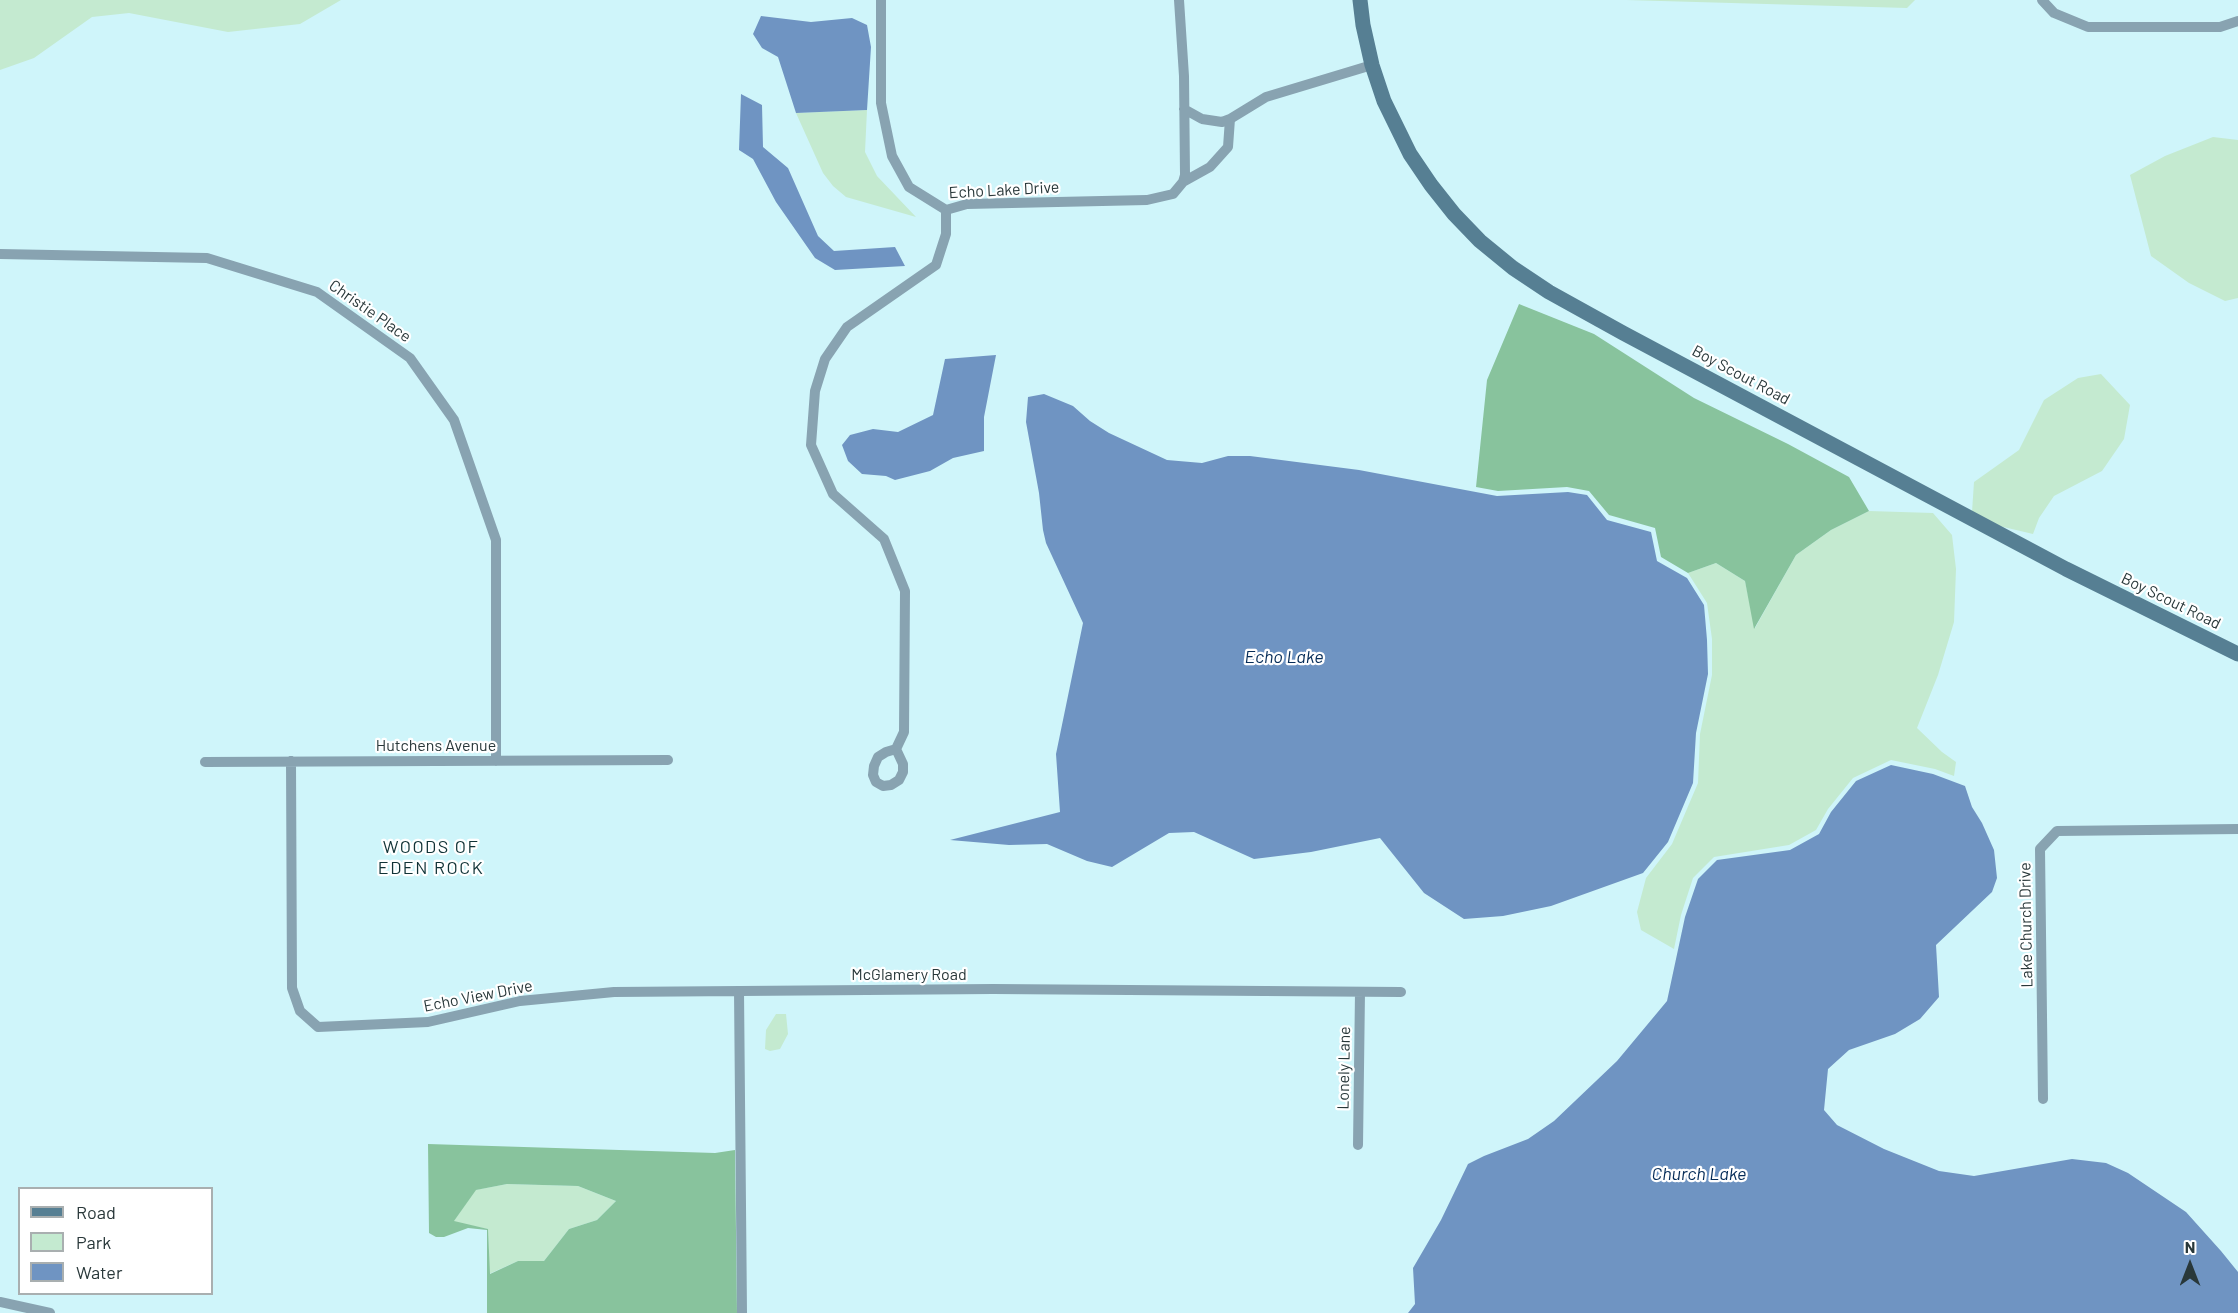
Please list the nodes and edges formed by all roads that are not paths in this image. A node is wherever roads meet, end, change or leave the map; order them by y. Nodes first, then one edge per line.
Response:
1 (881, 0) edge
2 (1179, 0) edge
3 (1360, 0) edge
4 (2042, 0) edge
5 (2238, 21) edge
6 (1372, 65) junction
7 (1184, 109) junction
8 (1230, 119) junction
9 (1183, 182) junction
10 (946, 210) junction
11 (0, 254) edge
12 (2238, 654) edge
13 (896, 749) dead end
14 (668, 760) dead end
15 (291, 761) junction
16 (496, 761) junction
17 (205, 762) dead end
18 (2238, 829) edge
19 (739, 991) junction
20 (1360, 992) junction
21 (1401, 992) dead end
22 (2043, 1099) dead end
23 (1358, 1145) dead end
24 (0, 1302) edge
25 (50, 1313) edge
26 (742, 1313) edge

1 - 10 street, Echo Lake Drive
2 - 7 street
3 - 6 street, Boy Scout Road
4 - 5 street
6 - 8 street
6 - 12 street, Boy Scout Road
7 - 8 street
7 - 9 street
8 - 9 street, Echo Lake Drive
9 - 10 street, Echo Lake Drive
10 - 13 street
11 - 16 street, Christie Place
14 - 16 street, Hutchens Avenue
15 - 16 street, Hutchens Avenue
15 - 17 street, Hutchens Avenue
15 - 19 street, Echo View Drive
18 - 22 street, Lake Church Drive
19 - 20 street, McGlamery Road
19 - 26 street
20 - 21 street, McGlamery Road
20 - 23 street, Lonely Lane
24 - 25 street

